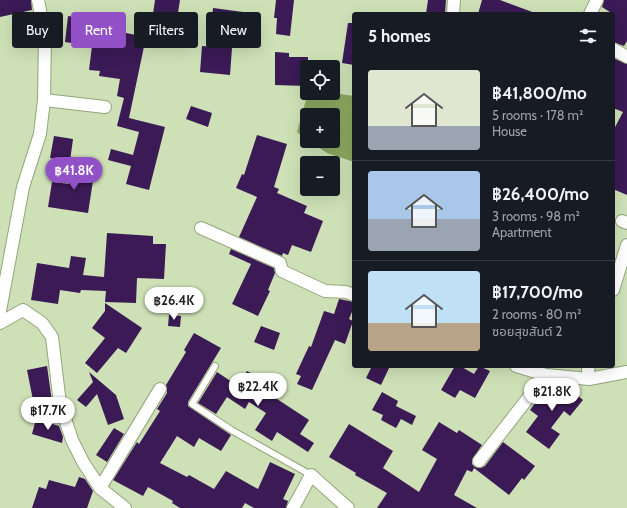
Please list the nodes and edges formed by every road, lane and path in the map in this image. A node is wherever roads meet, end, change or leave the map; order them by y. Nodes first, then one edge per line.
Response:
1 (38, 0) edge
2 (454, 0) edge
3 (597, 0) edge
4 (453, 12) edge
5 (591, 12) edge
6 (615, 50) edge
7 (627, 57) edge
8 (44, 100) junction
9 (105, 107) dead end
10 (202, 228) dead end
11 (627, 245) edge
12 (615, 284) edge
13 (352, 294) edge
14 (0, 311) edge
15 (0, 324) edge
16 (215, 366) dead end
17 (523, 368) edge
18 (627, 372) edge
19 (546, 375) junction
20 (160, 389) dead end
21 (479, 461) dead end
22 (311, 475) junction
23 (100, 488) junction
24 (124, 508) edge
25 (293, 508) edge
26 (348, 508) edge

1 - 8 street
2 - 4 street
3 - 5 street
6 - 7 street
8 - 9 street
8 - 14 street
10 - 13 street
11 - 12 street
15 - 23 street
16 - 22 lane
17 - 19 street
18 - 19 street
19 - 21 street
20 - 23 street
22 - 25 street
22 - 26 street
23 - 24 street

